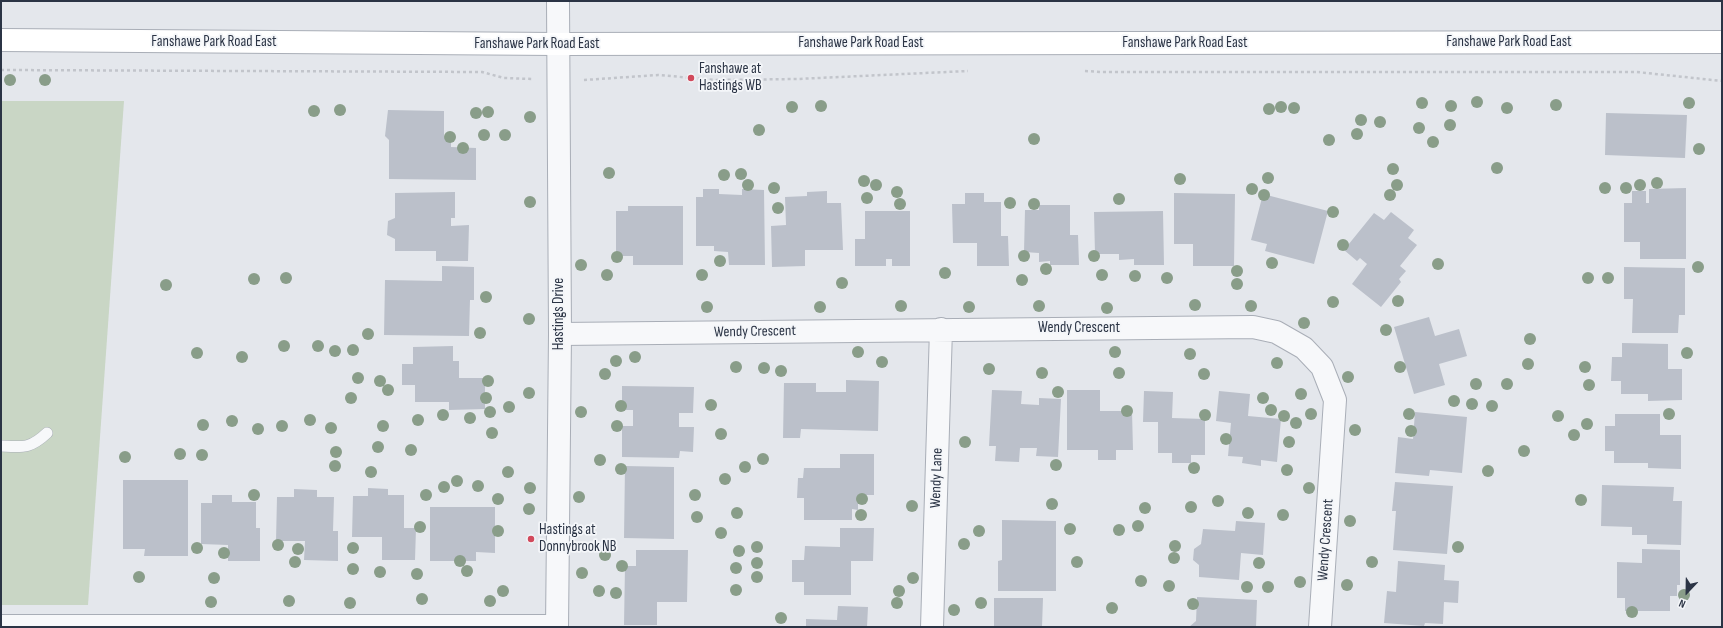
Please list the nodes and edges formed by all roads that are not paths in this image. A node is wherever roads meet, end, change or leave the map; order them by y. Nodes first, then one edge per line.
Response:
1 (558, 1) edge
2 (1, 40) edge
3 (1722, 42) edge
4 (557, 44) junction
5 (941, 329) junction
6 (560, 334) junction
7 (47, 433) dead end
8 (1, 446) edge
9 (1, 626) edge
10 (557, 627) edge
11 (932, 627) edge
12 (1320, 627) edge

1 - 4 street, Hastings Drive
2 - 4 main road, Fanshawe Park Road East
3 - 4 main road, Fanshawe Park Road East
4 - 6 street, Hastings Drive
5 - 6 street, Wendy Crescent
5 - 11 street, Wendy Lane
5 - 12 street, Wendy Crescent
6 - 10 street, Hastings Drive
7 - 8 lane
9 - 10 street

